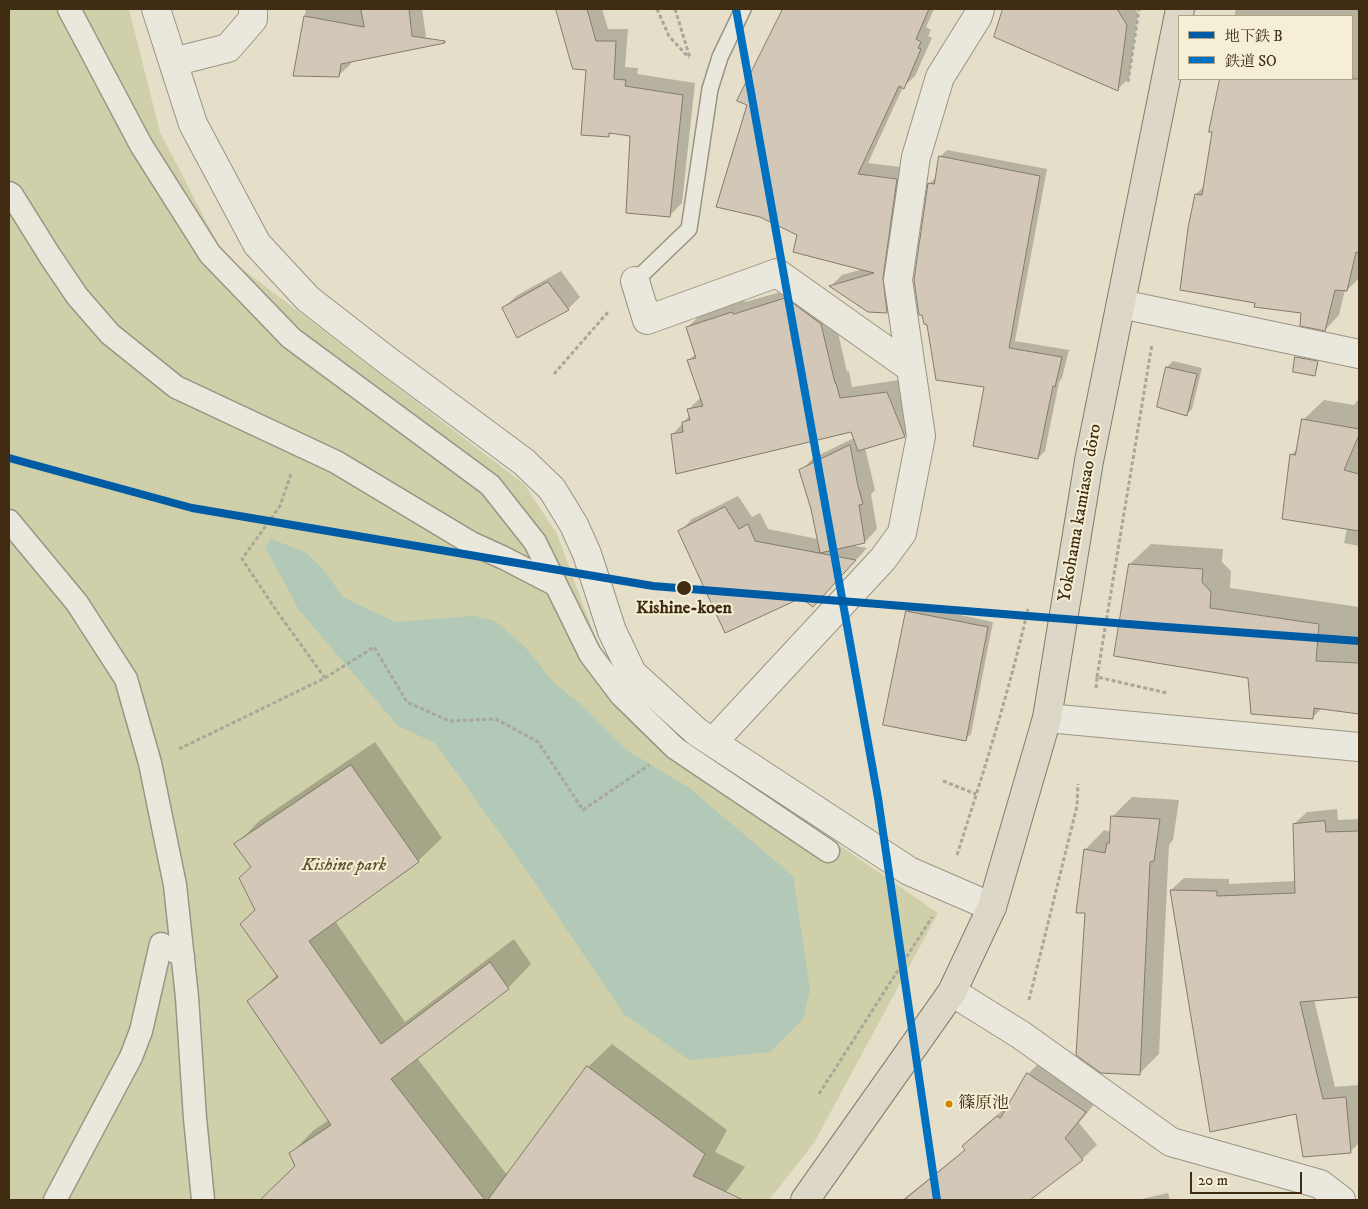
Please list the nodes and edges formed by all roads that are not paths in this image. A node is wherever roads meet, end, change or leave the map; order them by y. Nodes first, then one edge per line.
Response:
1 (69, 9) edge
2 (156, 9) edge
3 (253, 9) edge
4 (743, 9) edge
5 (980, 9) edge
6 (1178, 19) edge
7 (173, 62) junction
8 (9, 193) edge
9 (635, 281) joint
10 (1121, 304) junction
11 (1358, 350) edge
12 (911, 368) junction
13 (9, 521) edge
14 (556, 585) junction
15 (1047, 718) junction
16 (713, 742) junction
17 (1359, 747) edge
18 (828, 851) dead end
19 (992, 907) junction
20 (183, 956) junction
21 (952, 992) junction
22 (55, 1200) edge
23 (203, 1200) edge
24 (805, 1200) edge
25 (1341, 1200) edge

1 - 14 street
2 - 7 street
3 - 7 street
4 - 9 lane
5 - 12 street
6 - 10 main road, Yokohama kamiasao dōro
7 - 16 street
8 - 14 street
9 - 12 street
10 - 11 street
10 - 15 main road, Yokohama kamiasao dōro
12 - 16 street
13 - 20 street
14 - 18 street
15 - 17 street
15 - 19 main road, Yokohama kamiasao dōro
16 - 19 street
19 - 21 main road, Yokohama kamiasao dōro
20 - 22 street
20 - 23 street
21 - 24 main road, Yokohama kamiasao dōro
21 - 25 street

